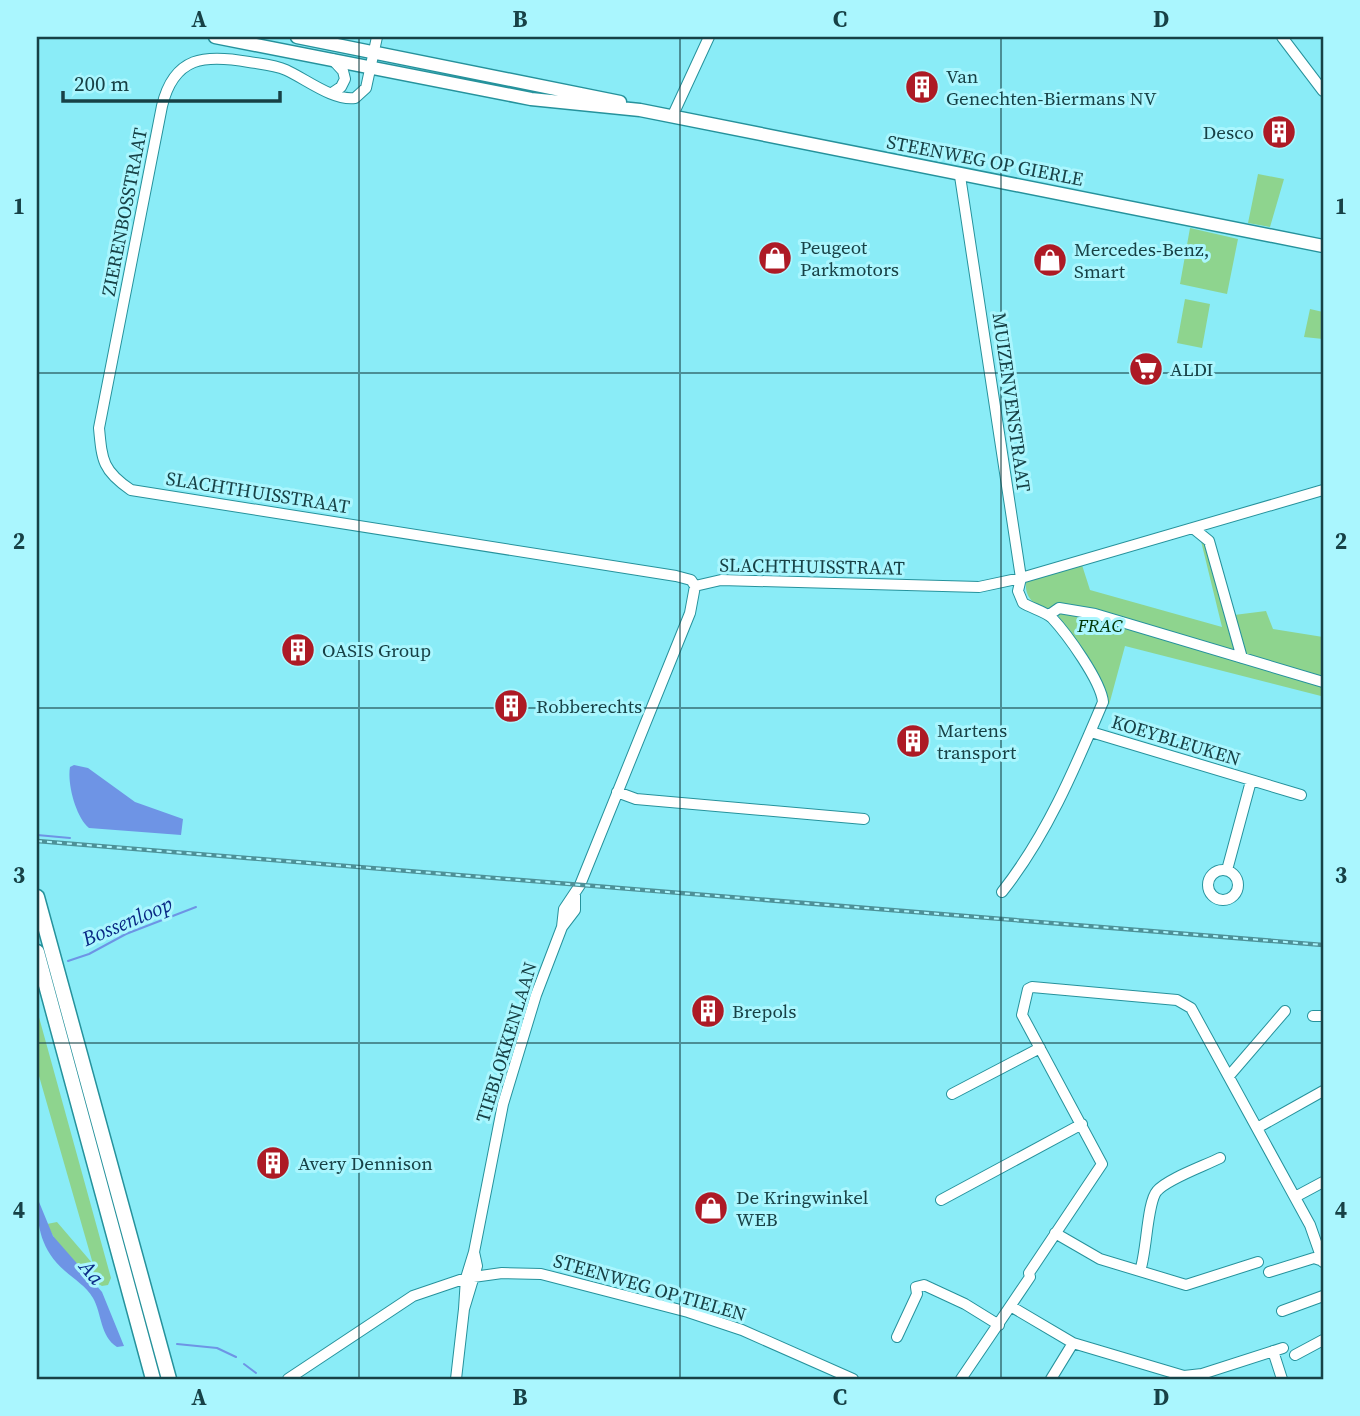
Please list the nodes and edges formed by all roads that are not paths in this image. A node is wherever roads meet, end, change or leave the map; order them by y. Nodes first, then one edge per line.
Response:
1 (215, 37) edge
2 (297, 37) edge
3 (377, 37) edge
4 (709, 37) edge
5 (1282, 37) edge
6 (374, 52) junction
7 (332, 59) junction
8 (371, 66) junction
9 (1322, 88) edge
10 (332, 93) junction
11 (640, 110) junction
12 (671, 117) junction
13 (960, 176) junction
14 (1323, 246) edge
15 (131, 490) joint
16 (1320, 494) edge
17 (1218, 521) junction
18 (1193, 528) junction
19 (1209, 541) junction
20 (1021, 578) junction
21 (695, 586) junction
22 (1049, 615) junction
23 (1242, 658) junction
24 (1323, 682) edge
25 (1091, 732) junction
26 (1251, 781) junction
27 (617, 792) junction
28 (1301, 795) dead end
29 (864, 819) dead end
30 (1227, 870) dead end
31 (1002, 892) dead end
32 (37, 897) edge
33 (37, 951) edge
34 (1285, 1011) dead end
35 (1040, 1048) junction
36 (1229, 1076) junction
37 (1323, 1091) edge
38 (952, 1094) dead end
39 (1082, 1124) junction
40 (1256, 1128) junction
41 (1220, 1158) dead end
42 (1323, 1182) edge
43 (1295, 1197) junction
44 (941, 1200) dead end
45 (1055, 1233) junction
46 (1258, 1262) dead end
47 (1323, 1262) edge
48 (1140, 1271) junction
49 (1269, 1272) dead end
50 (470, 1277) junction
51 (1323, 1296) edge
52 (1012, 1307) junction
53 (1282, 1311) dead end
54 (999, 1325) junction
55 (897, 1337) dead end
56 (1323, 1340) edge
57 (1073, 1343) junction
58 (1295, 1355) dead end
59 (1184, 1378) edge
60 (153, 1379) edge
61 (169, 1379) edge
62 (288, 1379) edge
63 (456, 1379) edge
64 (853, 1379) edge
65 (961, 1379) edge
66 (1051, 1379) edge
67 (1282, 1379) edge

1 - 7 main road, STEENWEG OP GIERLE
2 - 6 main road, STEENWEG OP GIERLE
3 - 6 street
4 - 12 street
5 - 9 street
6 - 8 street
6 - 11 main road, STEENWEG OP GIERLE
7 - 8 main road, STEENWEG OP GIERLE
7 - 10 street
8 - 10 street, ZIERENBOSSTRAAT
8 - 11 main road, STEENWEG OP GIERLE
10 - 15 street, ZIERENBOSSTRAAT
11 - 12 main road, STEENWEG OP GIERLE
12 - 13 main road, STEENWEG OP GIERLE
13 - 14 main road, STEENWEG OP GIERLE
13 - 20 street, MUIZENVENSTRAAT
15 - 21 street, SLACHTHUISSTRAAT
16 - 17 street, SLACHTHUISSTRAAT
17 - 18 street, SLACHTHUISSTRAAT
17 - 19 street
18 - 19 street
18 - 20 street, SLACHTHUISSTRAAT
19 - 23 street
20 - 21 street, SLACHTHUISSTRAAT
20 - 22 street, MUIZENVENSTRAAT
21 - 27 street, TIEBLOKKENLAAN
22 - 23 street
22 - 25 street, MUIZENVENSTRAAT
23 - 24 street
25 - 26 street, KOEYBLEUKEN
25 - 31 street, MUIZENVENSTRAAT
26 - 28 street, KOEYBLEUKEN
26 - 30 street, KOEYBLEUKEN
27 - 29 street
27 - 50 street, TIEBLOKKENLAAN
32 - 61 highway
33 - 60 highway
34 - 36 street
35 - 36 street
35 - 38 street
35 - 39 street
36 - 40 street
37 - 40 street
39 - 44 street
39 - 45 street
40 - 43 street
41 - 48 street
42 - 43 street
43 - 47 street
45 - 48 street
45 - 52 street
46 - 48 street
47 - 49 street
50 - 62 street, STEENWEG OP TIELEN
50 - 63 street, TIEBLOKKENLAAN
50 - 64 street, STEENWEG OP TIELEN
51 - 53 street
52 - 54 street
52 - 57 street
54 - 55 street
54 - 65 street
56 - 58 street
57 - 59 street
57 - 66 street
59 - 67 street

